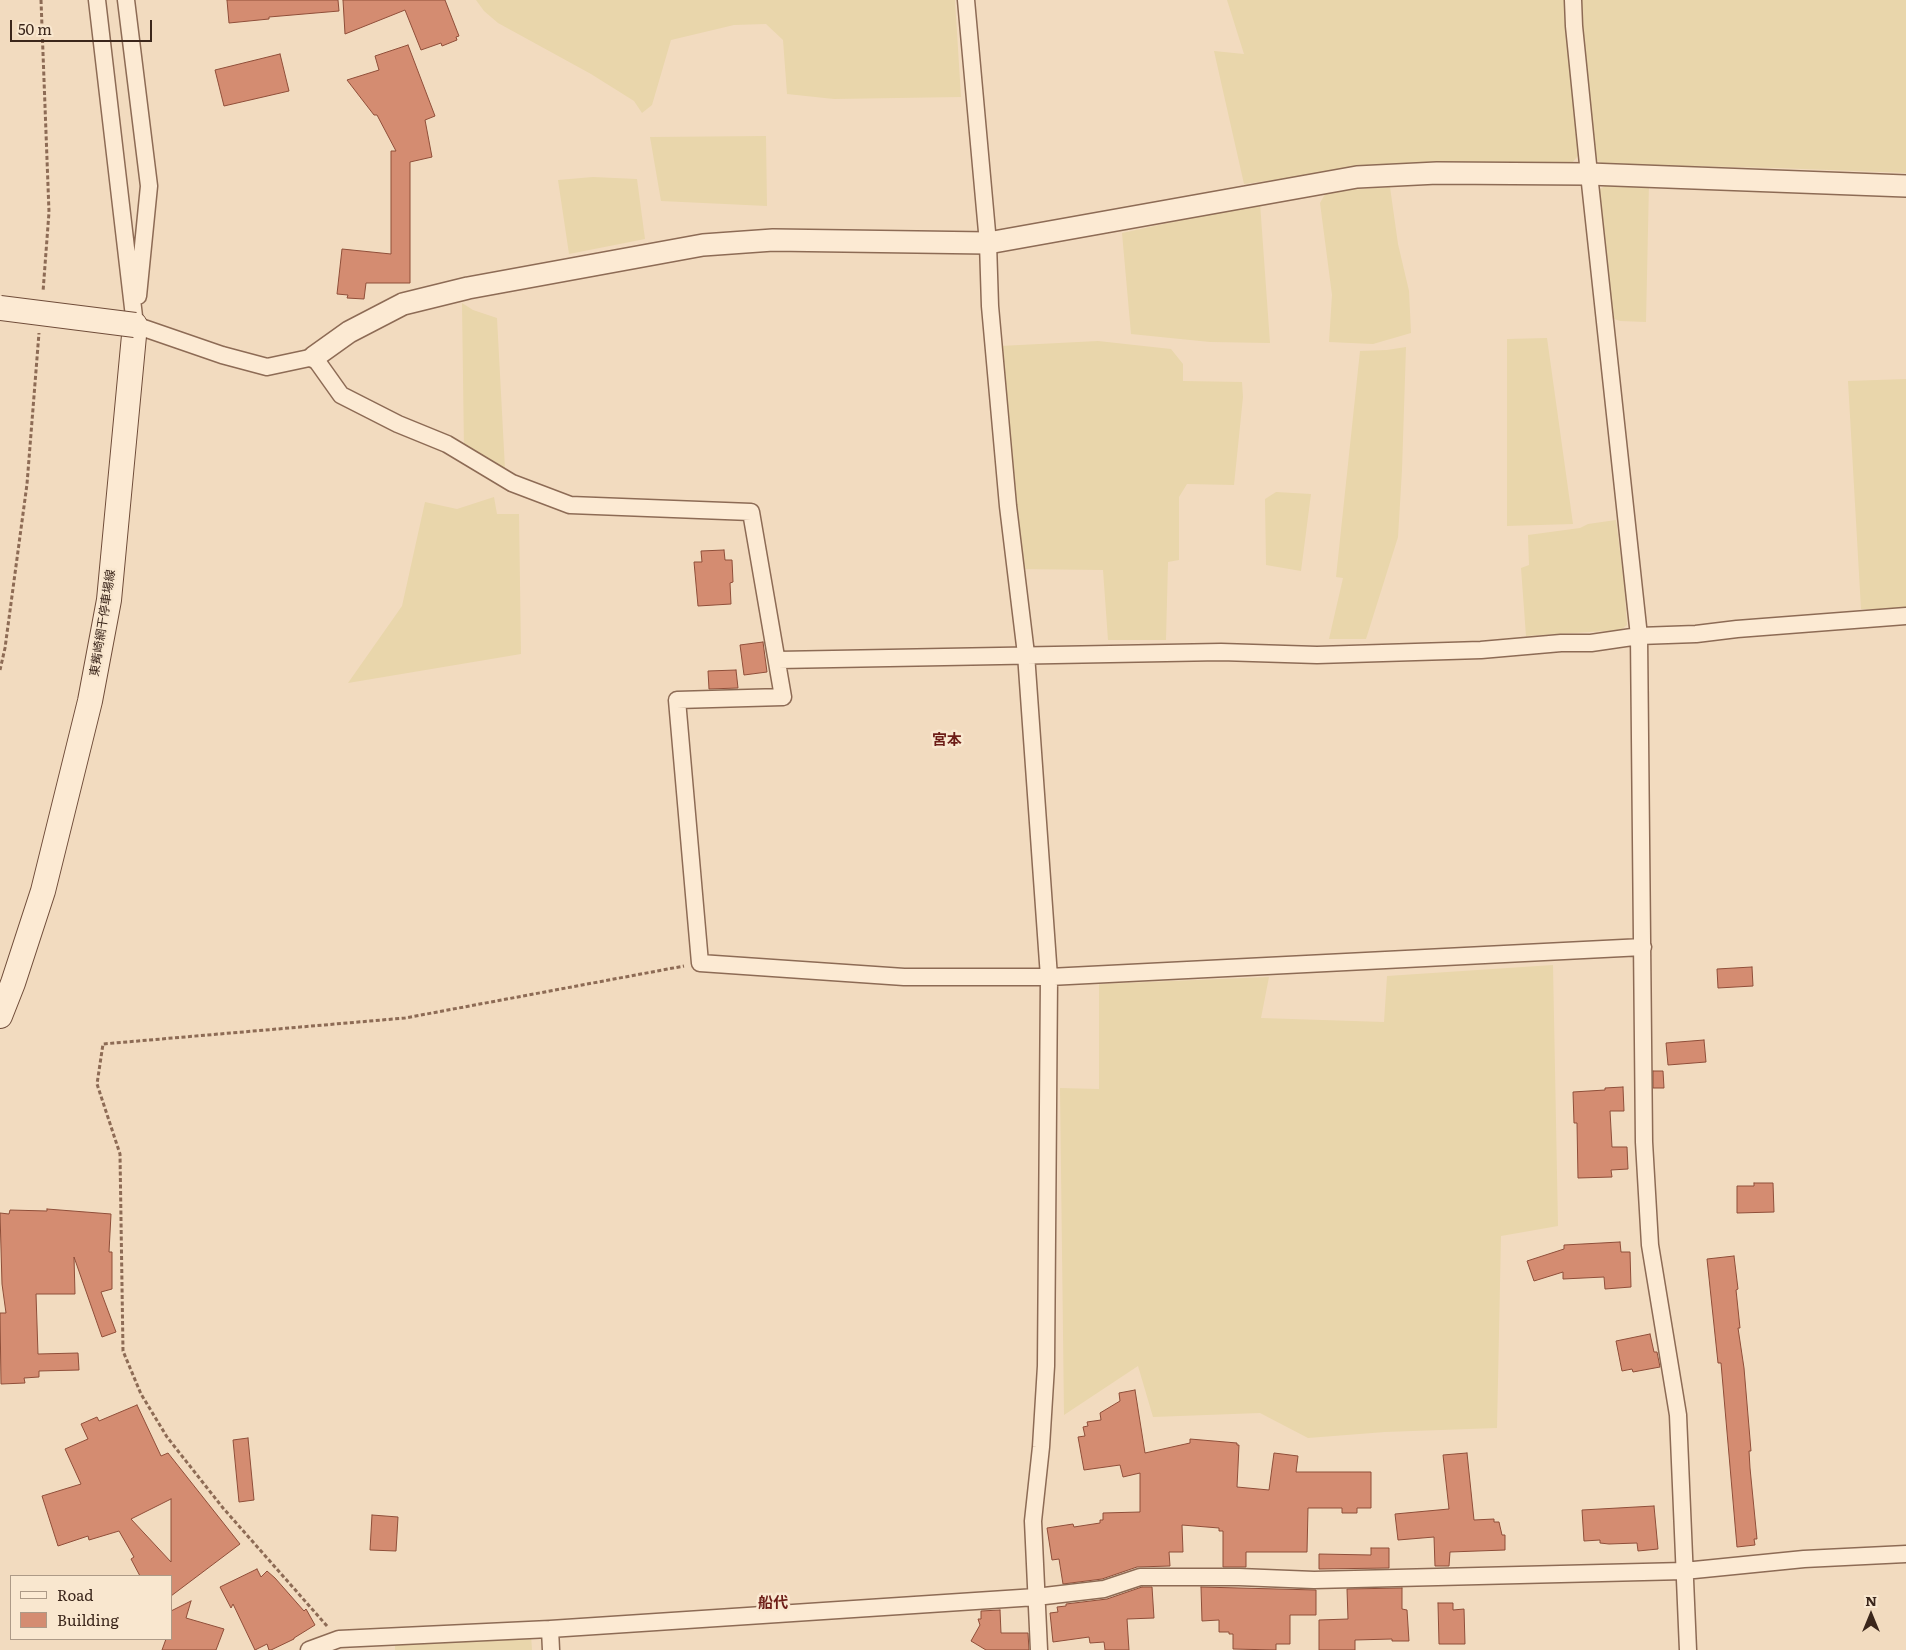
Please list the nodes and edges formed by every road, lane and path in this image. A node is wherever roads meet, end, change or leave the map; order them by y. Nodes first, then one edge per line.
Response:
1 (41, 0) edge
2 (97, 0) edge
3 (126, 0) edge
4 (966, 0) edge
5 (1573, 0) edge
6 (1589, 174) junction
7 (1906, 186) edge
8 (988, 243) junction
9 (42, 299) dead end
10 (0, 308) edge
11 (135, 325) junction
12 (40, 328) dead end
13 (314, 357) junction
14 (1906, 616) edge
15 (1639, 636) junction
16 (1026, 654) junction
17 (778, 660) junction
18 (0, 670) edge
19 (1643, 947) junction
20 (700, 963) junction
21 (1049, 977) junction
22 (0, 1016) edge
23 (1906, 1554) edge
24 (1684, 1571) junction
25 (1036, 1597) junction
26 (550, 1629) junction
27 (339, 1639) junction
28 (309, 1650) edge
29 (551, 1650) edge
30 (1039, 1650) edge
31 (1688, 1650) edge

1 - 9 path
2 - 11 street
3 - 11 street
4 - 8 street
5 - 6 street
6 - 7 street
6 - 8 street
6 - 15 street
8 - 13 street
8 - 16 street
10 - 11 main road, bridge
11 - 13 street
11 - 22 main road, 東觜崎網干停車場線
12 - 18 path
13 - 17 street
14 - 15 street
15 - 16 street
15 - 19 street
16 - 17 street
16 - 21 street
17 - 20 street
19 - 21 street
19 - 24 street
20 - 21 street
20 - 27 path
21 - 25 street
23 - 24 street
24 - 25 street
24 - 31 street
25 - 26 street
25 - 30 street
26 - 27 street
26 - 29 street
27 - 28 street

